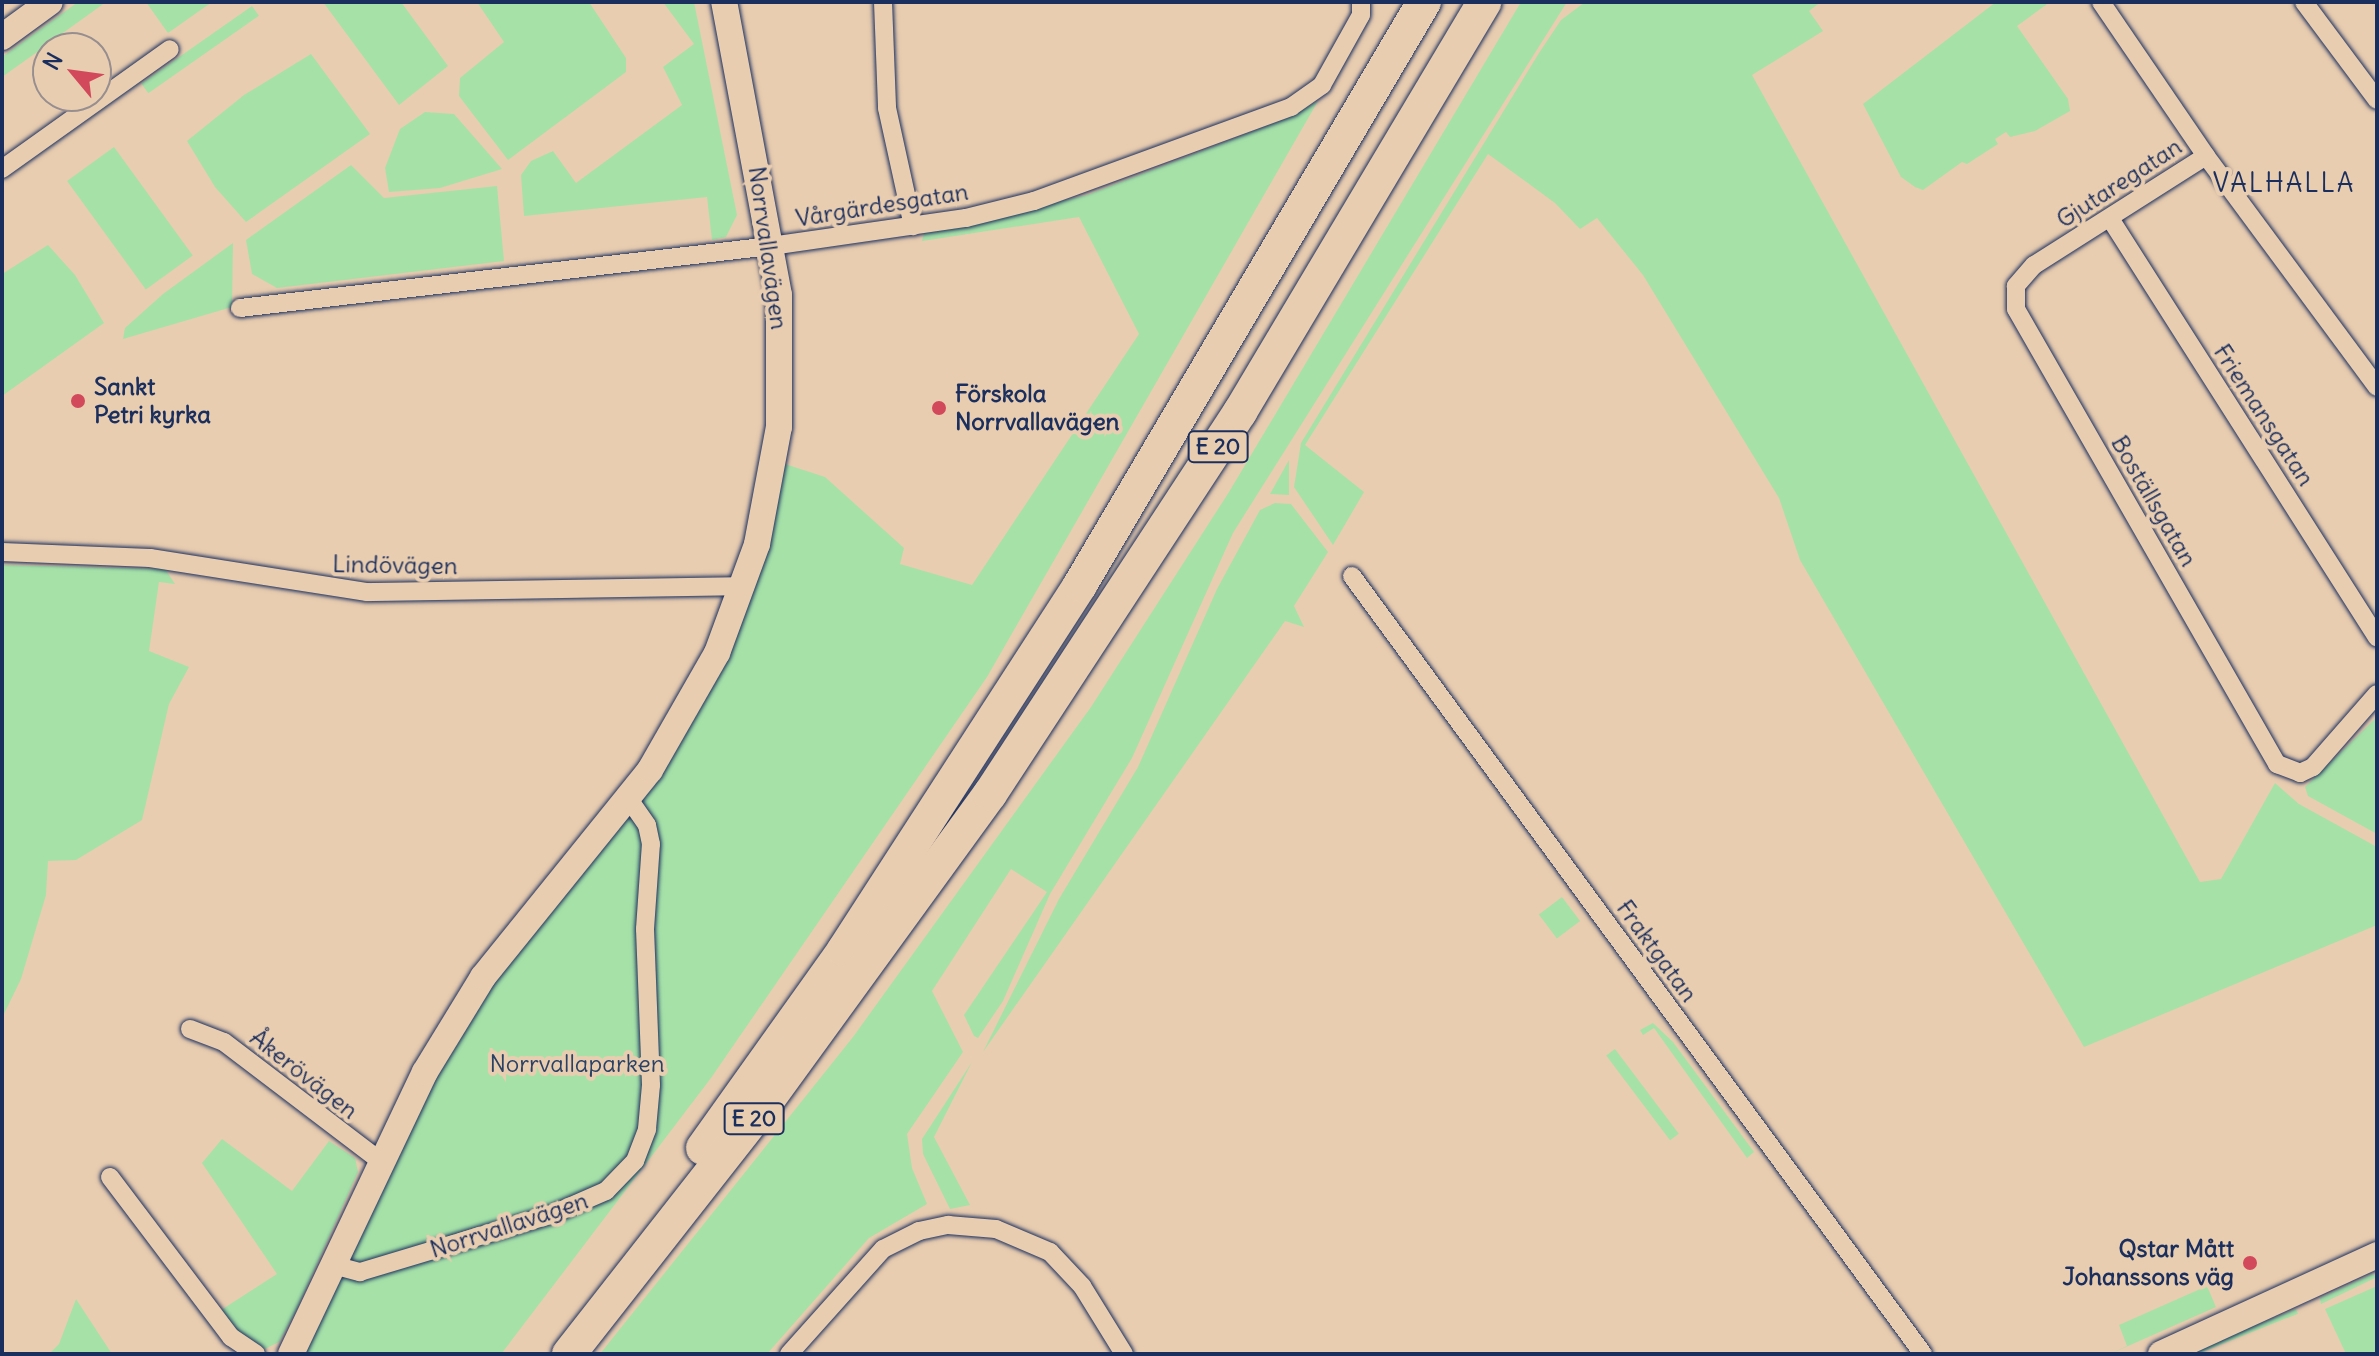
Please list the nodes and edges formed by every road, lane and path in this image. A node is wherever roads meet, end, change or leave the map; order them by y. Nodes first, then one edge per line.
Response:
1 (50, 2) edge
2 (724, 2) edge
3 (883, 2) edge
4 (1361, 2) edge
5 (1424, 2) edge
6 (1484, 2) edge
7 (2101, 2) edge
8 (2304, 2) edge
9 (2, 37) edge
10 (170, 49) dead end
11 (2377, 100) edge
12 (2206, 156) junction
13 (2, 169) edge
14 (2111, 220) junction
15 (913, 226) junction
16 (771, 246) junction
17 (2057, 251) joint
18 (240, 308) dead end
19 (2377, 387) edge
20 (2, 552) edge
21 (1352, 576) dead end
22 (742, 586) junction
23 (2377, 637) edge
24 (2377, 694) edge
25 (629, 799) junction
26 (190, 1029) dead end
27 (383, 1163) junction
28 (110, 1177) dead end
29 (2377, 1255) edge
30 (337, 1266) junction
31 (256, 1354) edge
32 (291, 1354) edge
33 (544, 1354) edge
34 (569, 1354) edge
35 (789, 1354) edge
36 (1124, 1354) edge
37 (1923, 1354) edge
38 (2161, 1354) edge

1 - 9 street
2 - 16 street, Norrvallavägen
3 - 15 street
4 - 15 street, Vårgärdesgatan
5 - 33 highway, E 20
6 - 34 highway, E 20
7 - 12 street
8 - 11 street
10 - 13 street
12 - 14 street, Gjutaregatan
12 - 19 street
14 - 17 street, Gjutaregatan
14 - 23 street, Friemansgatan
15 - 16 street, Vårgärdesgatan
16 - 18 street, Vårgärdesgatan
16 - 22 street, Norrvallavägen
17 - 24 street, Boställsgatan
20 - 22 street, Lindövägen
21 - 37 street, Fraktgatan
22 - 25 street, Norrvallavägen
25 - 27 street, Norrvallavägen
25 - 30 street, Norrvallavägen
26 - 27 street, Åkerövägen
27 - 30 street, Norrvallavägen
28 - 31 street
29 - 38 street
30 - 32 street, Norrvallavägen
35 - 36 street

